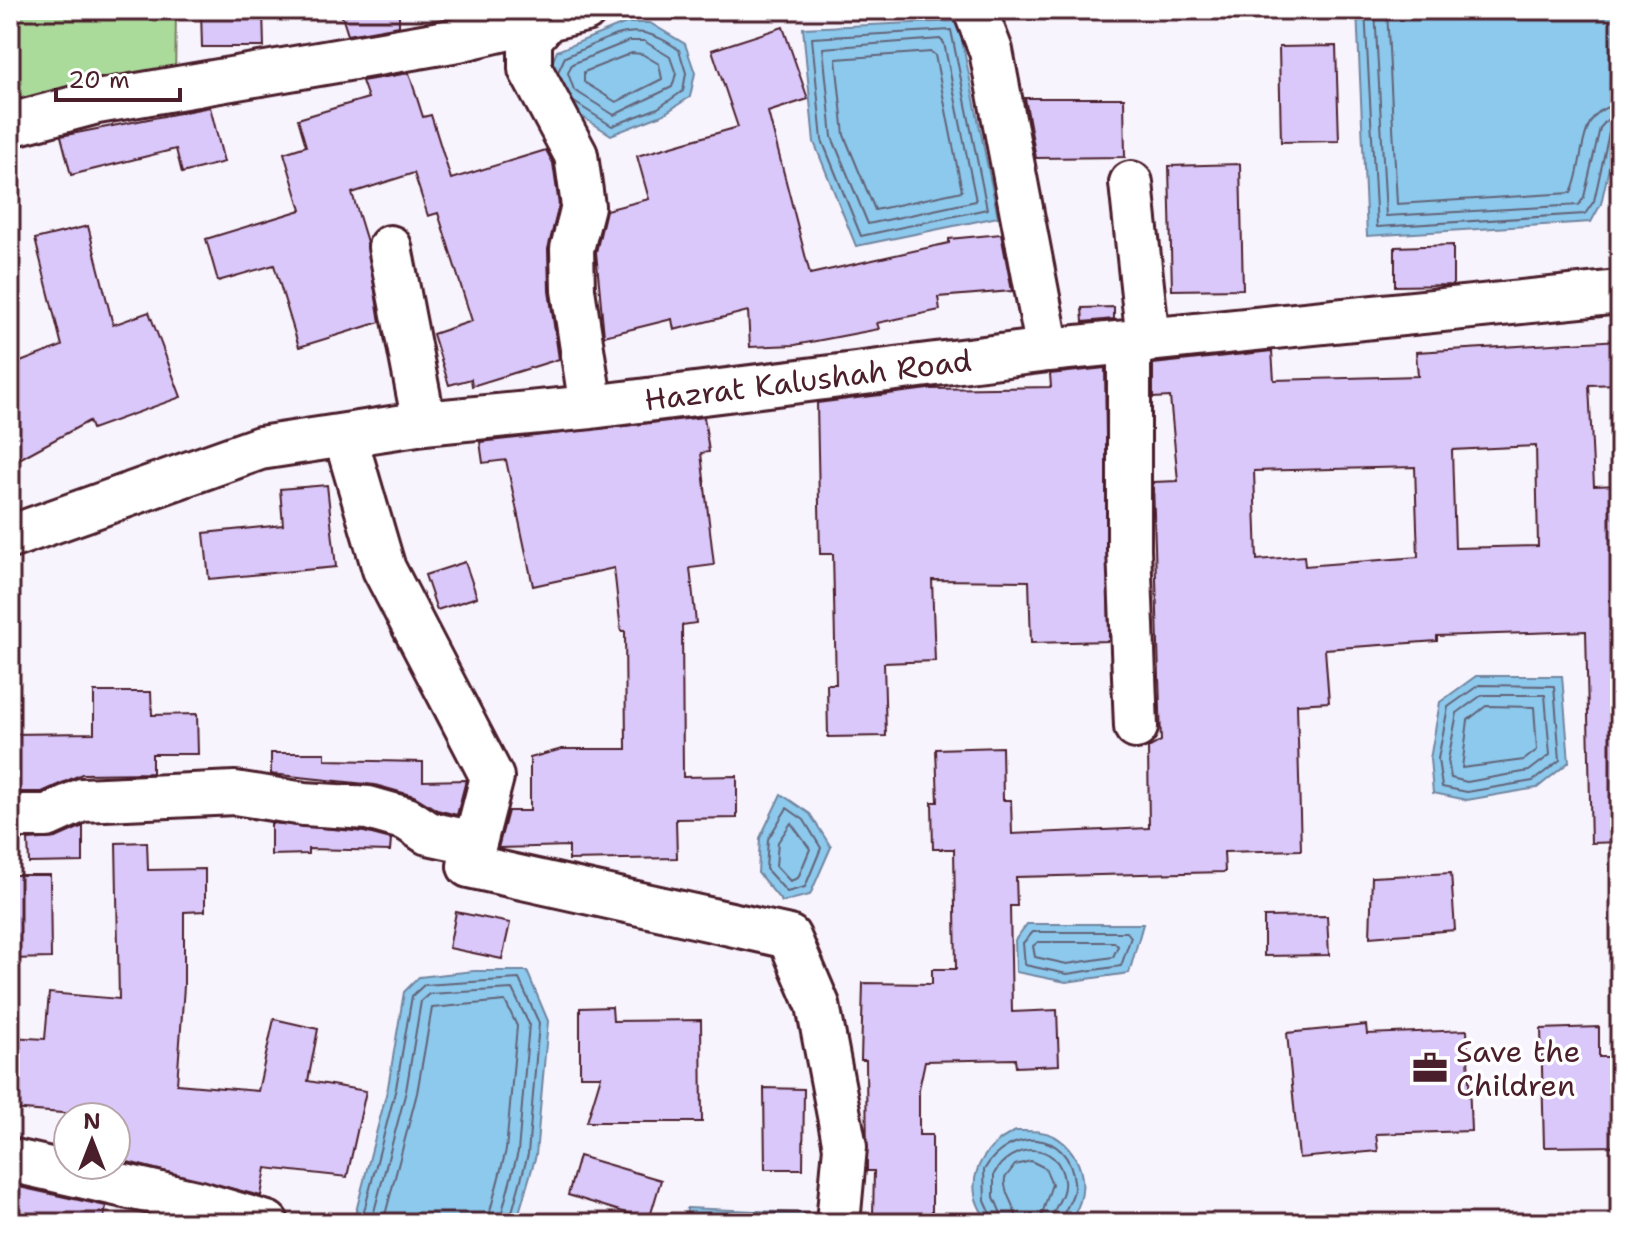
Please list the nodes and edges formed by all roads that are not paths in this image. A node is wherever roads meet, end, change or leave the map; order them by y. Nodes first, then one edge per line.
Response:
1 (975, 10) edge
2 (559, 13) edge
3 (10, 125) edge
4 (1131, 183) dead end
5 (390, 247) dead end
6 (1620, 292) edge
7 (1139, 341) junction
8 (1048, 350) junction
9 (591, 407) junction
10 (424, 423) junction
11 (345, 436) junction
12 (10, 537) edge
13 (1136, 727) dead end
14 (10, 816) edge
15 (475, 843) junction
16 (10, 1160) edge
17 (267, 1223) edge
18 (838, 1223) edge

1 - 8 street
2 - 3 street
2 - 9 street
4 - 7 street
5 - 10 street
6 - 7 street, Hazrat Kalushah Road
7 - 8 street, Hazrat Kalushah Road
7 - 13 street
8 - 9 street, Hazrat Kalushah Road
9 - 10 street, Hazrat Kalushah Road
10 - 11 street, Hazrat Kalushah Road
11 - 12 street, Hazrat Kalushah Road
11 - 15 street
14 - 15 street
15 - 18 street
16 - 17 street

